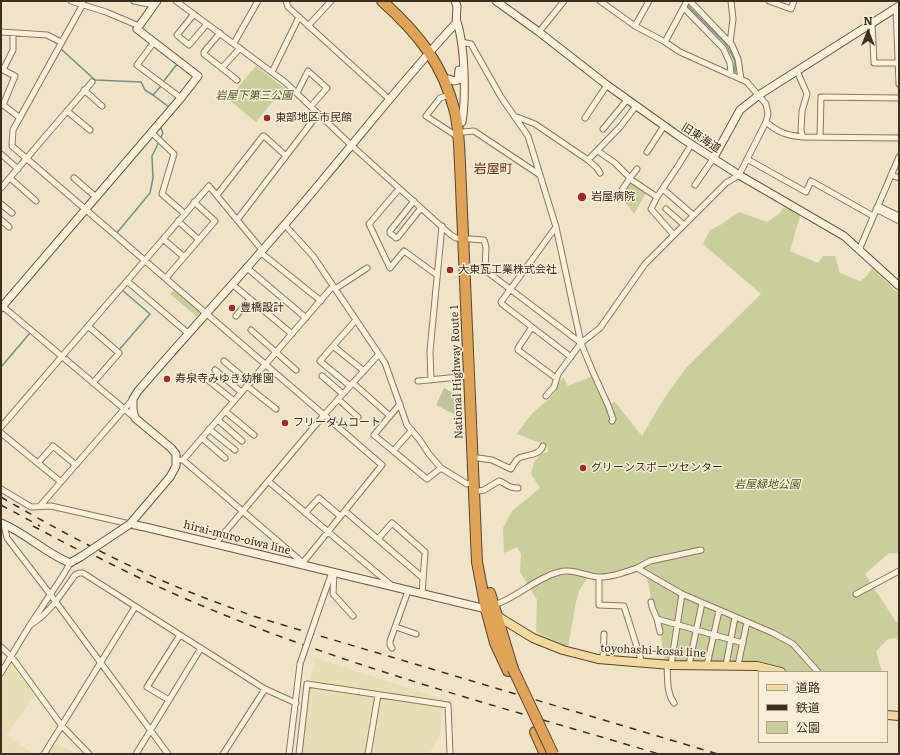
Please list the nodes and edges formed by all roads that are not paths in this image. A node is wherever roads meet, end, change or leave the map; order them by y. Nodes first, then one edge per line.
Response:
1 (71, 1) edge
2 (134, 1) edge
3 (176, 1) edge
4 (258, 1) edge
5 (286, 1) edge
6 (331, 1) edge
7 (382, 1) edge
8 (390, 1) edge
9 (496, 1) edge
10 (564, 1) edge
11 (649, 1) edge
12 (731, 1) edge
13 (769, 1) edge
14 (794, 1) edge
15 (604, 2) edge
16 (155, 3) edge
17 (456, 3) edge
18 (83, 4) junction
19 (687, 4) edge
20 (898, 7) edge
21 (194, 14) junction
22 (298, 17) junction
23 (456, 22) junction
24 (872, 23) junction
25 (207, 24) junction
26 (898, 24) edge
27 (139, 26) junction
28 (308, 26) junction
29 (635, 26) junction
30 (1, 32) edge
31 (539, 32) junction
32 (14, 33) junction
33 (220, 33) junction
34 (898, 38) edge
35 (61, 42) junction
36 (154, 42) junction
37 (461, 42) junction
38 (665, 42) junction
39 (234, 43) junction
40 (730, 43) junction
41 (240, 48) junction
42 (431, 50) junction
43 (899, 63) edge
44 (222, 68) junction
45 (797, 71) junction
46 (272, 72) junction
47 (731, 75) junction
48 (449, 79) junction
49 (237, 80) dead end
50 (741, 80) junction
51 (92, 82) dead end
52 (899, 84) edge
53 (607, 86) junction
54 (84, 90) junction
55 (297, 93) junction
56 (450, 95) junction
57 (759, 95) junction
58 (181, 98) junction
59 (389, 98) junction
60 (899, 98) edge
61 (627, 100) junction
62 (2, 104) edge
63 (102, 106) dead end
64 (311, 106) junction
65 (636, 106) junction
66 (67, 110) junction
67 (318, 114) junction
68 (516, 116) junction
69 (20, 118) junction
70 (585, 118) dead end
71 (766, 122) junction
72 (664, 126) junction
73 (603, 129) dead end
74 (90, 130) dead end
75 (461, 130) junction
76 (151, 132) junction
77 (803, 137) junction
78 (820, 137) junction
79 (899, 138) edge
80 (351, 145) junction
81 (691, 145) junction
82 (598, 151) junction
83 (647, 152) dead end
84 (1, 154) edge
85 (286, 156) junction
86 (899, 156) edge
87 (27, 158) junction
88 (713, 159) junction
89 (747, 159) junction
90 (588, 160) junction
91 (637, 168) dead end
92 (18, 169) junction
93 (600, 173) dead end
94 (540, 175) junction
95 (739, 175) junction
96 (891, 175) junction
97 (10, 178) junction
98 (74, 178) dead end
99 (899, 178) edge
100 (632, 180) junction
101 (695, 185) dead end
102 (1, 187) edge
103 (400, 189) junction
104 (663, 189) junction
105 (622, 190) dead end
106 (217, 196) junction
107 (96, 197) junction
108 (657, 197) junction
109 (36, 201) dead end
110 (414, 201) junction
111 (194, 202) junction
112 (1, 204) edge
113 (421, 208) junction
114 (877, 208) junction
115 (85, 209) junction
116 (666, 209) dead end
117 (12, 213) dead end
118 (185, 214) junction
119 (693, 215) junction
120 (874, 216) junction
121 (899, 216) edge
122 (1, 220) edge
123 (237, 220) junction
124 (178, 221) junction
125 (899, 221) edge
126 (284, 224) junction
127 (684, 225) junction
128 (442, 226) junction
129 (556, 226) junction
130 (9, 227) dead end
131 (674, 236) junction
132 (466, 238) junction
133 (163, 239) junction
134 (199, 240) junction
135 (859, 250) junction
136 (261, 251) junction
137 (184, 257) junction
138 (145, 260) junction
139 (246, 267) junction
140 (367, 268) dead end
141 (437, 275) junction
142 (166, 278) junction
143 (127, 281) junction
144 (232, 284) junction
145 (899, 286) edge
146 (334, 288) junction
147 (510, 290) junction
148 (250, 299) junction
149 (321, 301) junction
150 (1, 306) edge
151 (206, 314) junction
152 (236, 316) dead end
153 (306, 318) junction
154 (356, 320) junction
155 (88, 326) junction
156 (532, 327) junction
157 (251, 330) dead end
158 (189, 334) junction
159 (292, 334) junction
160 (581, 343) junction
161 (333, 346) junction
162 (276, 353) junction
163 (379, 354) junction
164 (62, 356) junction
165 (571, 357) junction
166 (224, 360) dead end
167 (266, 365) junction
168 (215, 370) dead end
169 (296, 370) dead end
170 (364, 371) junction
171 (203, 376) dead end
172 (322, 376) dead end
173 (469, 376) junction
174 (556, 378) junction
175 (431, 380) junction
176 (418, 381) dead end
177 (93, 383) junction
178 (248, 384) junction
179 (352, 384) junction
180 (242, 392) junction
181 (343, 394) junction
182 (546, 396) dead end
183 (134, 399) junction
184 (338, 399) junction
185 (234, 401) junction
186 (400, 404) junction
187 (124, 409) junction
188 (276, 410) dead end
189 (225, 411) junction
190 (324, 415) junction
191 (390, 416) junction
192 (358, 417) dead end
193 (135, 418) junction
194 (218, 420) junction
195 (612, 421) dead end
196 (1, 427) edge
197 (210, 429) junction
198 (412, 430) junction
199 (1, 433) edge
200 (254, 435) dead end
201 (202, 438) junction
202 (242, 441) dead end
203 (543, 446) dead end
204 (234, 450) dead end
205 (393, 451) junction
206 (225, 458) dead end
207 (478, 458) junction
208 (180, 460) junction
209 (38, 463) junction
210 (76, 465) junction
211 (441, 468) junction
212 (268, 481) junction
213 (61, 482) junction
214 (474, 482) junction
215 (518, 488) dead end
216 (1, 489) edge
217 (479, 491) junction
218 (40, 506) junction
219 (243, 511) junction
220 (345, 511) junction
221 (305, 513) junction
222 (340, 516) junction
223 (130, 524) junction
224 (2, 525) edge
225 (327, 532) junction
226 (378, 539) junction
227 (215, 544) junction
228 (701, 550) dead end
229 (70, 563) junction
230 (302, 564) junction
231 (637, 568) junction
232 (899, 571) edge
233 (333, 572) junction
234 (599, 577) junction
235 (424, 578) junction
236 (392, 587) junction
237 (408, 591) junction
238 (50, 594) junction
239 (422, 594) junction
240 (682, 594) junction
241 (856, 594) dead end
242 (56, 602) junction
243 (651, 602) dead end
244 (702, 603) junction
245 (136, 606) junction
246 (492, 610) junction
247 (719, 611) junction
248 (353, 616) dead end
249 (735, 617) junction
250 (658, 619) junction
251 (747, 622) junction
252 (677, 624) junction
253 (30, 625) junction
254 (396, 627) junction
255 (696, 630) junction
256 (660, 632) dead end
257 (416, 634) dead end
258 (604, 634) dead end
259 (180, 635) junction
260 (714, 635) junction
261 (731, 640) junction
262 (743, 643) junction
263 (1, 647) edge
264 (201, 648) junction
265 (392, 648) dead end
266 (12, 656) junction
267 (603, 660) junction
268 (100, 662) junction
269 (642, 663) junction
270 (669, 665) junction
271 (690, 665) junction
272 (707, 665) junction
273 (726, 665) junction
274 (738, 665) junction
275 (511, 670) junction
276 (777, 671) edge
277 (817, 671) edge
278 (1, 673) edge
279 (265, 689) junction
280 (378, 695) junction
281 (169, 700) junction
282 (296, 703) junction
283 (674, 703) dead end
284 (888, 715) edge
285 (899, 716) edge
286 (62, 726) junction
287 (150, 730) junction
288 (44, 754) edge
289 (89, 754) edge
290 (136, 754) edge
291 (168, 754) edge
292 (224, 754) edge
293 (289, 754) edge
294 (299, 754) edge
295 (368, 754) edge
296 (450, 754) edge
297 (545, 754) edge
298 (553, 754) edge

1 - 18 street
2 - 16 street
3 - 21 street
4 - 39 street
5 - 22 street
6 - 28 street
7 - 42 highway, National Highway Route 1
8 - 42 highway, National Highway Route 1
9 - 31 street, 旧東海道
10 - 31 street
11 - 29 street
12 - 40 street
13 - 14 street
15 - 29 street
16 - 27 street
17 - 23 street
18 - 27 street
18 - 35 street
19 - 38 street
19 - 40 street
19 - 47 street
20 - 24 street
20 - 26 street
21 - 25 street
21 - 25 street
22 - 28 street
22 - 46 street
23 - 37 street
23 - 42 street
23 - 48 street
24 - 43 street
24 - 45 street
25 - 33 street
26 - 34 street
27 - 36 street
28 - 59 street
29 - 38 street
30 - 32 street
31 - 53 street, 旧東海道
32 - 35 street
32 - 62 street
33 - 39 street
33 - 44 street
34 - 43 street
35 - 69 street
36 - 58 street
36 - 58 street
37 - 68 street
37 - 75 street
38 - 47 street
39 - 41 street
40 - 50 street
41 - 44 street
41 - 46 street
42 - 48 highway, National Highway Route 1
42 - 56 highway, National Highway Route 1
42 - 59 street
43 - 52 street
44 - 49 street
45 - 57 street
45 - 77 street
46 - 55 street
47 - 50 street
48 - 75 highway, National Highway Route 1
50 - 57 street
51 - 54 street
53 - 61 street, 旧東海道
53 - 70 street
54 - 63 street
54 - 66 street
55 - 64 street
55 - 64 street
56 - 75 highway, National Highway Route 1
56 - 75 street
57 - 71 street
57 - 88 street
58 - 76 street
59 - 80 street
60 - 78 street
61 - 65 street, 旧東海道
61 - 73 street
62 - 69 street
64 - 67 street
65 - 72 street, 旧東海道
65 - 82 street
66 - 74 street
66 - 87 street
67 - 80 street
67 - 85 street
68 - 90 street
68 - 94 street
69 - 87 street
71 - 77 street
71 - 89 street
72 - 81 street, 旧東海道
72 - 83 street
75 - 94 street
75 - 132 highway, National Highway Route 1
76 - 107 street
76 - 118 street
77 - 78 street
78 - 79 street
80 - 103 street
80 - 126 street
81 - 88 street, 旧東海道
81 - 104 street
82 - 90 street
82 - 100 street
84 - 92 street
85 - 106 street
85 - 123 street
86 - 96 street
87 - 92 street
87 - 115 street
88 - 95 street, 旧東海道
88 - 101 street
89 - 95 street
89 - 120 street
90 - 93 street
91 - 100 street
92 - 97 street
94 - 129 street
95 - 119 street
95 - 135 street, 旧東海道
96 - 99 street
96 - 114 street
97 - 102 street
97 - 109 street
98 - 107 street
100 - 105 street
100 - 108 street
103 - 110 street
103 - 141 street
104 - 108 street
104 - 119 street
106 - 111 street
106 - 123 street
107 - 115 street
108 - 131 street
110 - 113 street
110 - 113 street
111 - 118 street
111 - 134 street
112 - 117 street
113 - 128 street
114 - 120 street
114 - 121 street
114 - 125 street
115 - 138 street
115 - 150 street
116 - 127 street
118 - 124 street
119 - 127 street
120 - 135 street
122 - 130 street
123 - 136 street
124 - 133 street
124 - 134 street
126 - 136 street
126 - 146 street
127 - 131 street
128 - 132 street
128 - 141 street
129 - 147 street
129 - 160 street
131 - 160 street
132 - 147 street
132 - 173 highway, National Highway Route 1
132 - 207 highway, National Highway Route 1
133 - 137 street
133 - 138 street
134 - 137 street
135 - 145 street, 旧東海道
136 - 139 street
136 - 149 street
137 - 142 street
138 - 142 street
138 - 143 street
139 - 144 street
139 - 153 street
140 - 146 street
141 - 175 street
142 - 151 street
143 - 155 street
143 - 158 street
144 - 148 street
144 - 151 street
146 - 149 street
146 - 154 street
147 - 156 street
147 - 160 street
148 - 152 street
148 - 159 street
149 - 153 street
150 - 164 street
151 - 158 street
151 - 167 street
153 - 159 street
154 - 161 street
154 - 163 street
155 - 164 street
155 - 177 street
156 - 165 street
156 - 174 street
157 - 162 street
158 - 183 street
159 - 162 street
160 - 165 street
160 - 195 street
161 - 170 street
161 - 179 street
162 - 167 street
162 - 169 street
163 - 170 street
163 - 186 street
164 - 177 street
164 - 196 street
165 - 174 street
166 - 178 street
167 - 178 street
167 - 190 street
168 - 180 street
170 - 179 street
171 - 185 street
172 - 181 street
173 - 175 street
173 - 214 highway, National Highway Route 1
174 - 182 street
175 - 176 street
177 - 187 street
178 - 180 street
178 - 188 street
179 - 181 street
179 - 191 street
180 - 185 street
181 - 184 street
183 - 187 street
183 - 193 street
184 - 190 street
184 - 192 street
185 - 189 street
186 - 191 street
186 - 198 street
187 - 193 street
187 - 210 street
189 - 194 street
189 - 200 street
190 - 212 street
190 - 220 street
191 - 205 street
193 - 208 street
194 - 197 street
194 - 202 street
197 - 201 street
197 - 204 street
198 - 205 street
198 - 211 street
199 - 209 street
201 - 206 street
201 - 208 street
203 - 207 street
205 - 211 street
207 - 217 highway, National Highway Route 1
208 - 219 street
208 - 223 street
209 - 210 street
209 - 213 street
210 - 213 street
211 - 214 street
212 - 219 street
212 - 221 street
213 - 218 street
214 - 246 highway, National Highway Route 1
215 - 217 street
216 - 218 street
217 - 246 highway, National Highway Route 1
218 - 223 street
219 - 227 street
219 - 230 street
220 - 222 street
220 - 226 street
221 - 222 street
221 - 225 street
222 - 225 street
223 - 227 street, hirai-muro-oiwa line
223 - 229 street, bridge
224 - 229 street
224 - 238 street
225 - 230 street
225 - 236 street
226 - 235 street
226 - 235 street
227 - 230 street, hirai-muro-oiwa line
228 - 231 street
229 - 238 street
230 - 233 street, hirai-muro-oiwa line
231 - 234 street
231 - 240 street
232 - 241 street
233 - 236 street, hirai-muro-oiwa line
233 - 248 street
233 - 282 street, bridge
234 - 246 street
234 - 269 street
235 - 239 street
236 - 237 street, hirai-muro-oiwa line
237 - 239 street, hirai-muro-oiwa line
237 - 254 street
238 - 242 street
238 - 253 street
239 - 246 street, hirai-muro-oiwa line
240 - 244 street
240 - 252 street
242 - 245 street
242 - 253 street
242 - 268 street
243 - 250 street
244 - 247 street
244 - 255 street
245 - 259 street
245 - 268 street
246 - 267 main road, toyohashi-kosai line
246 - 275 highway, National Highway Route 1
247 - 249 street
247 - 260 street
249 - 251 street
249 - 261 street
250 - 252 street
250 - 256 street
251 - 262 street
251 - 277 street
252 - 255 street
252 - 270 street
253 - 266 street
254 - 257 street
254 - 265 street
255 - 260 street
255 - 271 street
258 - 267 street
259 - 264 street
259 - 281 street
260 - 261 street
260 - 272 street
261 - 262 street
261 - 273 street
262 - 274 street
263 - 266 street
264 - 279 street
264 - 281 street
266 - 278 street
266 - 286 street
267 - 269 main road, toyohashi-kosai line
268 - 286 street
268 - 287 street
269 - 270 main road, toyohashi-kosai line
270 - 271 main road, toyohashi-kosai line
270 - 283 street
271 - 272 main road, toyohashi-kosai line
272 - 273 main road, toyohashi-kosai line
273 - 274 main road, toyohashi-kosai line
274 - 276 main road, toyohashi-kosai line
275 - 297 highway, National Highway Route 1
275 - 298 highway, National Highway Route 1, bridge
279 - 282 street
279 - 292 street
280 - 294 street
280 - 295 street
280 - 296 street
281 - 287 street
282 - 293 street
284 - 285 main road
286 - 288 street
286 - 289 street
287 - 290 street
287 - 291 street

